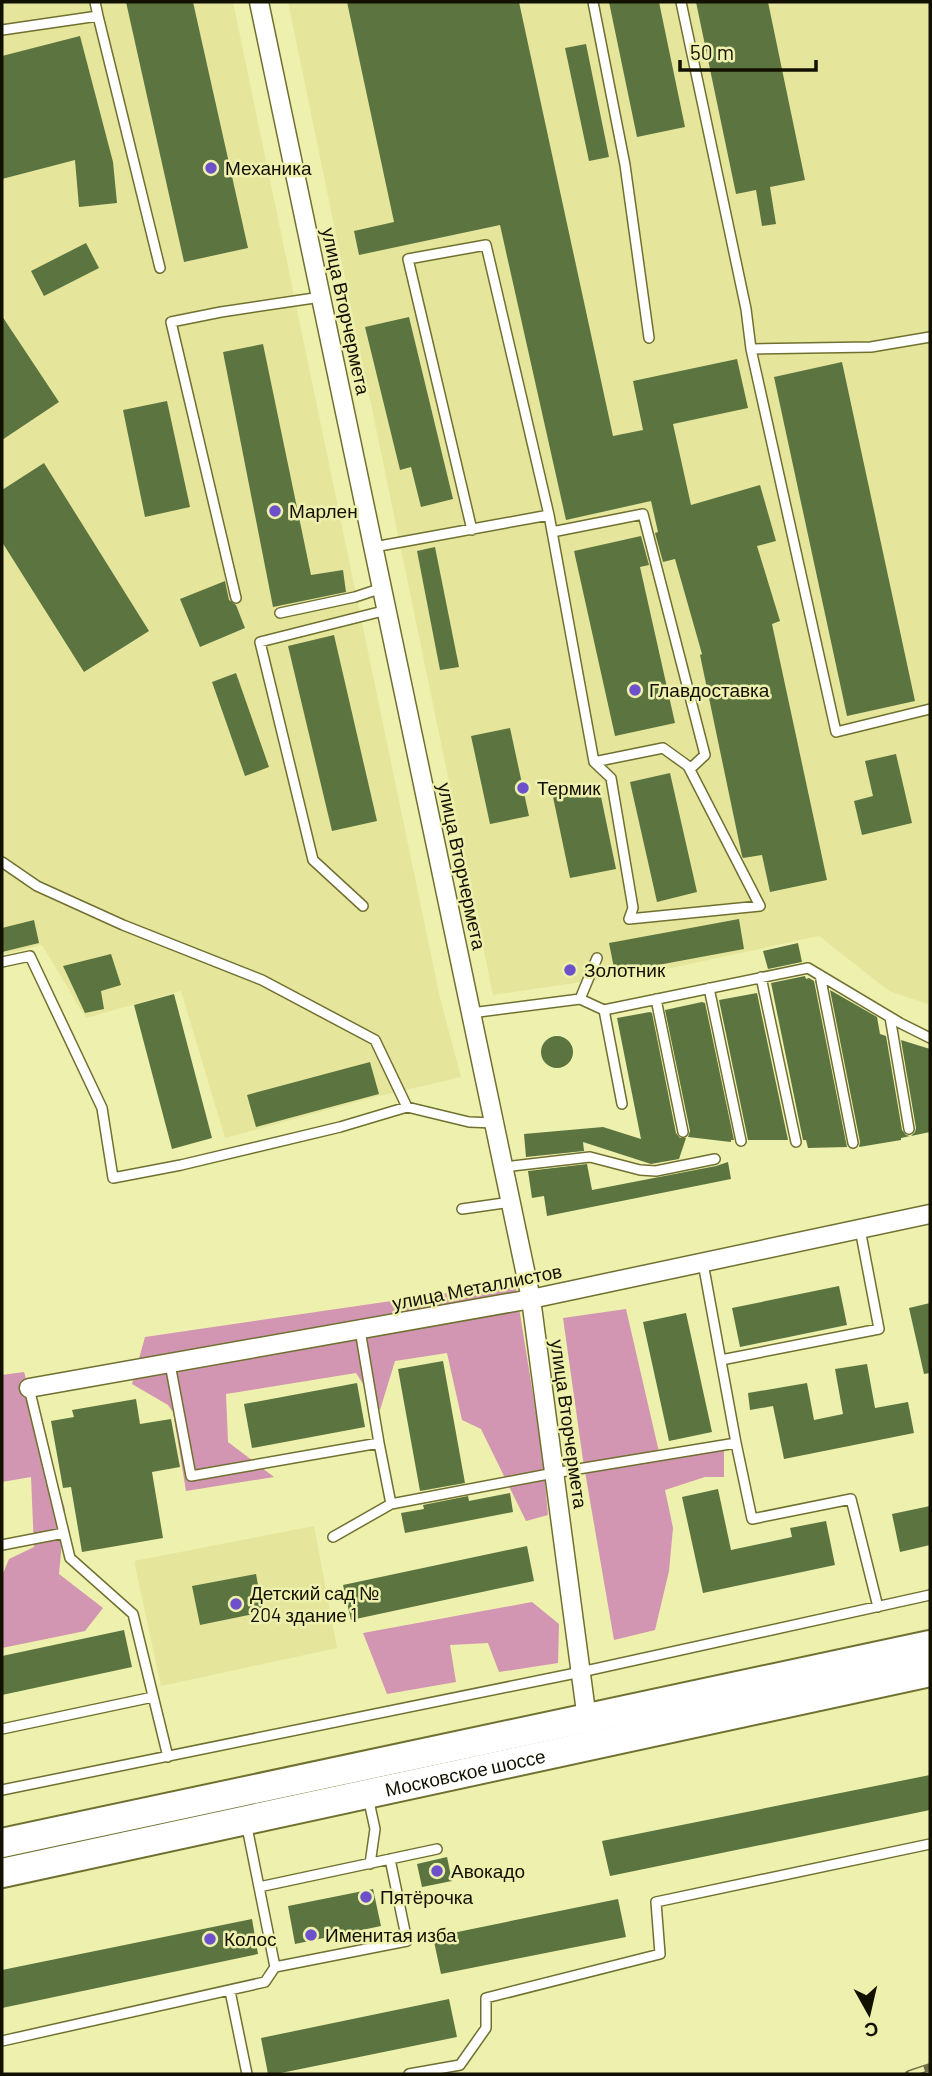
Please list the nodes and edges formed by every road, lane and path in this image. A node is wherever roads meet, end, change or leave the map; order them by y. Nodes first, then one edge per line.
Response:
1 (95, 2) edge
2 (259, 2) edge
3 (593, 2) edge
4 (681, 2) edge
5 (98, 16) junction
6 (2, 30) edge
7 (160, 268) dead end
8 (321, 297) junction
9 (649, 338) dead end
10 (930, 338) edge
11 (751, 349) junction
12 (549, 515) junction
13 (472, 530) junction
14 (552, 532) junction
15 (374, 547) junction
16 (382, 588) junction
17 (236, 598) dead end
18 (387, 610) junction
19 (280, 613) dead end
20 (930, 709) edge
21 (594, 762) junction
22 (690, 769) junction
23 (2, 862) edge
24 (363, 906) dead end
25 (597, 958) dead end
26 (2, 962) edge
27 (820, 975) junction
28 (761, 977) junction
29 (709, 988) junction
30 (580, 999) junction
31 (656, 999) junction
32 (604, 1010) junction
33 (471, 1013) junction
34 (890, 1017) junction
35 (930, 1038) edge
36 (622, 1104) dead end
37 (407, 1107) junction
38 (495, 1123) junction
39 (909, 1129) dead end
40 (683, 1132) dead end
41 (741, 1141) dead end
42 (796, 1142) dead end
43 (853, 1143) dead end
44 (715, 1159) dead end
45 (504, 1167) junction
46 (511, 1202) junction
47 (462, 1209) dead end
48 (930, 1214) edge
49 (860, 1229) junction
50 (704, 1263) junction
51 (531, 1298) junction
52 (360, 1330) junction
53 (721, 1360) junction
54 (170, 1364) junction
55 (29, 1388) joint
56 (379, 1443) junction
57 (736, 1443) junction
58 (554, 1473) junction
59 (391, 1504) junction
60 (64, 1533) junction
61 (333, 1537) dead end
62 (2, 1545) edge
63 (930, 1595) edge
64 (878, 1607) junction
65 (930, 1645) edge
66 (581, 1672) junction
67 (930, 1672) edge
68 (153, 1697) junction
69 (2, 1729) edge
70 (589, 1731) junction
71 (167, 1757) junction
72 (2, 1790) edge
73 (368, 1794) junction
74 (246, 1821) junction
75 (2, 1843) edge
76 (930, 1844) edge
77 (438, 1849) dead end
78 (390, 1859) junction
79 (370, 1864) junction
80 (2, 1873) edge
81 (259, 1887) junction
82 (275, 1966) junction
83 (230, 1991) junction
84 (2, 2041) edge
85 (247, 2074) edge
86 (409, 2074) edge

1 - 5 lane
2 - 8 street, улица Вторчермета
3 - 9 lane
4 - 11 lane
5 - 6 lane
5 - 7 lane
8 - 15 street, улица Вторчермета
8 - 17 lane
10 - 11 lane
11 - 20 lane
12 - 13 lane
12 - 13 lane
12 - 14 lane
13 - 15 lane
14 - 21 lane
14 - 22 lane
15 - 16 street, улица Вторчермета
16 - 18 street, улица Вторчермета
16 - 19 lane
18 - 24 lane
18 - 33 street, улица Вторчермета
21 - 22 lane
21 - 22 lane
23 - 37 lane
25 - 30 lane
26 - 37 lane
27 - 28 lane
27 - 34 lane
27 - 43 lane
28 - 29 lane
28 - 42 lane
29 - 31 lane
29 - 41 lane
30 - 32 lane
30 - 33 lane
31 - 32 lane
31 - 40 lane
32 - 36 lane
33 - 38 street, улица Вторчермета
34 - 35 lane
34 - 39 lane
37 - 38 lane
38 - 45 street, улица Вторчермета
44 - 45 lane
45 - 46 street, улица Вторчермета
46 - 47 lane
46 - 51 street, улица Вторчермета
48 - 49 street, улица Металлистов
49 - 50 street, улица Металлистов
49 - 53 lane
50 - 51 street, улица Металлистов
50 - 53 lane
51 - 52 street, улица Металлистов
51 - 58 street, улица Вторчермета
52 - 54 street, улица Металлистов
52 - 56 lane
53 - 57 lane
54 - 55 street, улица Металлистов
54 - 56 lane
55 - 60 lane
56 - 59 lane
57 - 58 lane
57 - 64 lane
58 - 59 lane
58 - 66 street, улица Вторчермета
59 - 61 lane
60 - 62 lane
60 - 68 lane
63 - 64 lane
64 - 66 lane
65 - 70 main road, Московское шоссе
66 - 70 street, улица Вторчермета
66 - 71 lane
67 - 70 main road, Московское шоссе
68 - 69 lane
68 - 71 lane
70 - 73 main road, Московское шоссе
70 - 75 main road, Московское шоссе
71 - 72 lane
73 - 74 main road, Московское шоссе
73 - 79 lane
74 - 80 main road, Московское шоссе
74 - 81 lane
76 - 86 lane
77 - 78 lane
78 - 79 lane
78 - 82 lane
79 - 81 lane
81 - 82 lane
82 - 83 lane
83 - 84 lane
83 - 85 lane

